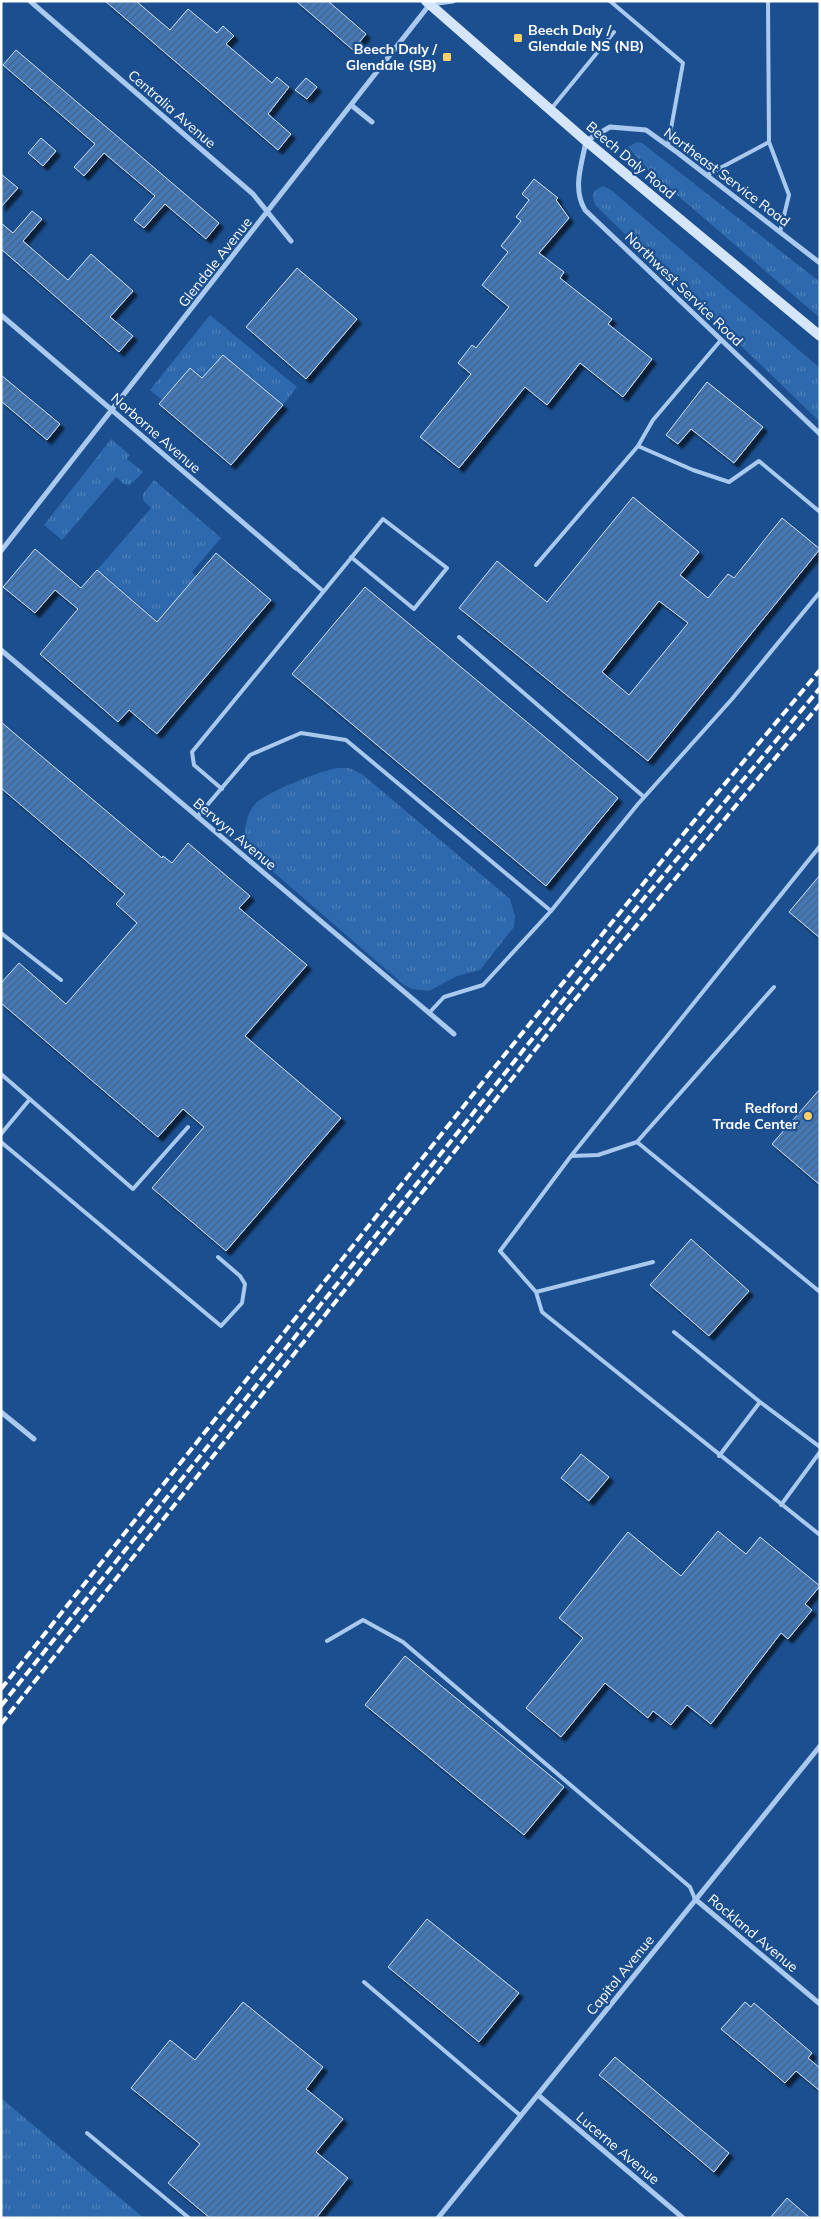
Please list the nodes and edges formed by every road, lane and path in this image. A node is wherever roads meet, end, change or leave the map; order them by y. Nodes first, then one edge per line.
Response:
1 (30, 1) edge
2 (453, 1) edge
3 (610, 1) edge
4 (768, 1) edge
5 (428, 3) edge
6 (614, 32) dead end
7 (351, 105) junction
8 (551, 109) junction
9 (372, 122) dead end
10 (586, 141) junction
11 (768, 142) junction
12 (668, 145) junction
13 (707, 175) junction
14 (268, 212) junction
15 (780, 232) junction
16 (291, 240) dead end
17 (820, 264) edge
18 (1, 315) edge
19 (820, 336) edge
20 (721, 340) junction
21 (113, 410) junction
22 (820, 434) edge
23 (638, 446) junction
24 (820, 512) edge
25 (1, 550) edge
26 (351, 557) junction
27 (536, 565) dead end
28 (296, 568) joint
29 (323, 591) junction
30 (820, 592) edge
31 (459, 638) dead end
32 (1, 650) edge
33 (222, 788) junction
34 (644, 797) junction
35 (197, 817) junction
36 (820, 846) edge
37 (552, 911) junction
38 (1, 933) edge
39 (61, 980) dead end
40 (774, 987) dead end
41 (429, 1013) junction
42 (454, 1034) dead end
43 (1, 1074) edge
44 (30, 1099) junction
45 (188, 1127) dead end
46 (1, 1134) edge
47 (1, 1142) edge
48 (637, 1142) junction
49 (571, 1156) junction
50 (218, 1257) dead end
51 (653, 1262) dead end
52 (536, 1292) junction
53 (820, 1292) edge
54 (674, 1332) dead end
55 (760, 1402) junction
56 (1, 1412) edge
57 (34, 1439) dead end
58 (820, 1448) edge
59 (820, 1452) edge
60 (719, 1456) junction
61 (781, 1505) junction
62 (820, 1535) edge
63 (327, 1641) dead end
64 (820, 1746) edge
65 (695, 1899) junction
66 (364, 1982) dead end
67 (820, 2004) edge
68 (538, 2095) junction
69 (520, 2116) junction
70 (87, 2133) dead end
71 (189, 2218) edge
72 (438, 2218) edge
73 (683, 2218) edge

1 - 14 street, Centralia Avenue
2 - 5 street
3 - 12 lane
4 - 11 lane
5 - 7 street, Glendale Avenue
5 - 8 main road, Beech Daly Road
6 - 8 lane
7 - 9 street
7 - 14 street, Glendale Avenue
8 - 10 main road, Beech Daly Road
10 - 12 street, Northeast Service Road
10 - 19 main road, Beech Daly Road
10 - 20 street, Northwest Service Road
11 - 13 lane
11 - 15 lane
12 - 13 street, Northeast Service Road
13 - 15 street, Northeast Service Road
14 - 16 street, Centralia Avenue
14 - 21 street, Glendale Avenue
15 - 17 street, Northeast Service Road
18 - 21 street, Norborne Avenue
20 - 22 street, Northwest Service Road
20 - 23 lane
21 - 25 street, Glendale Avenue
21 - 28 street, Norborne Avenue
23 - 24 lane
23 - 27 lane
26 - 26 lane
26 - 29 lane
28 - 29 lane
29 - 33 lane
30 - 34 lane
31 - 34 lane
32 - 35 street, Berwyn Avenue
33 - 35 lane
33 - 37 lane
34 - 37 lane
35 - 41 street, Berwyn Avenue
36 - 49 lane
37 - 41 lane
38 - 39 lane
40 - 48 lane
41 - 42 street, Berwyn Avenue
43 - 44 lane
44 - 45 lane
44 - 46 lane
47 - 50 lane
48 - 49 lane
48 - 53 lane
49 - 52 lane
51 - 52 lane
52 - 60 lane
54 - 55 lane
55 - 58 lane
55 - 60 lane
56 - 57 street
59 - 61 lane
60 - 61 lane
61 - 62 lane
63 - 65 lane
64 - 65 street, Capitol Avenue
65 - 67 street, Rockland Avenue
65 - 68 street, Capitol Avenue
66 - 69 lane
68 - 69 street, Capitol Avenue
68 - 73 street, Lucerne Avenue
69 - 72 street, Capitol Avenue
70 - 71 lane

